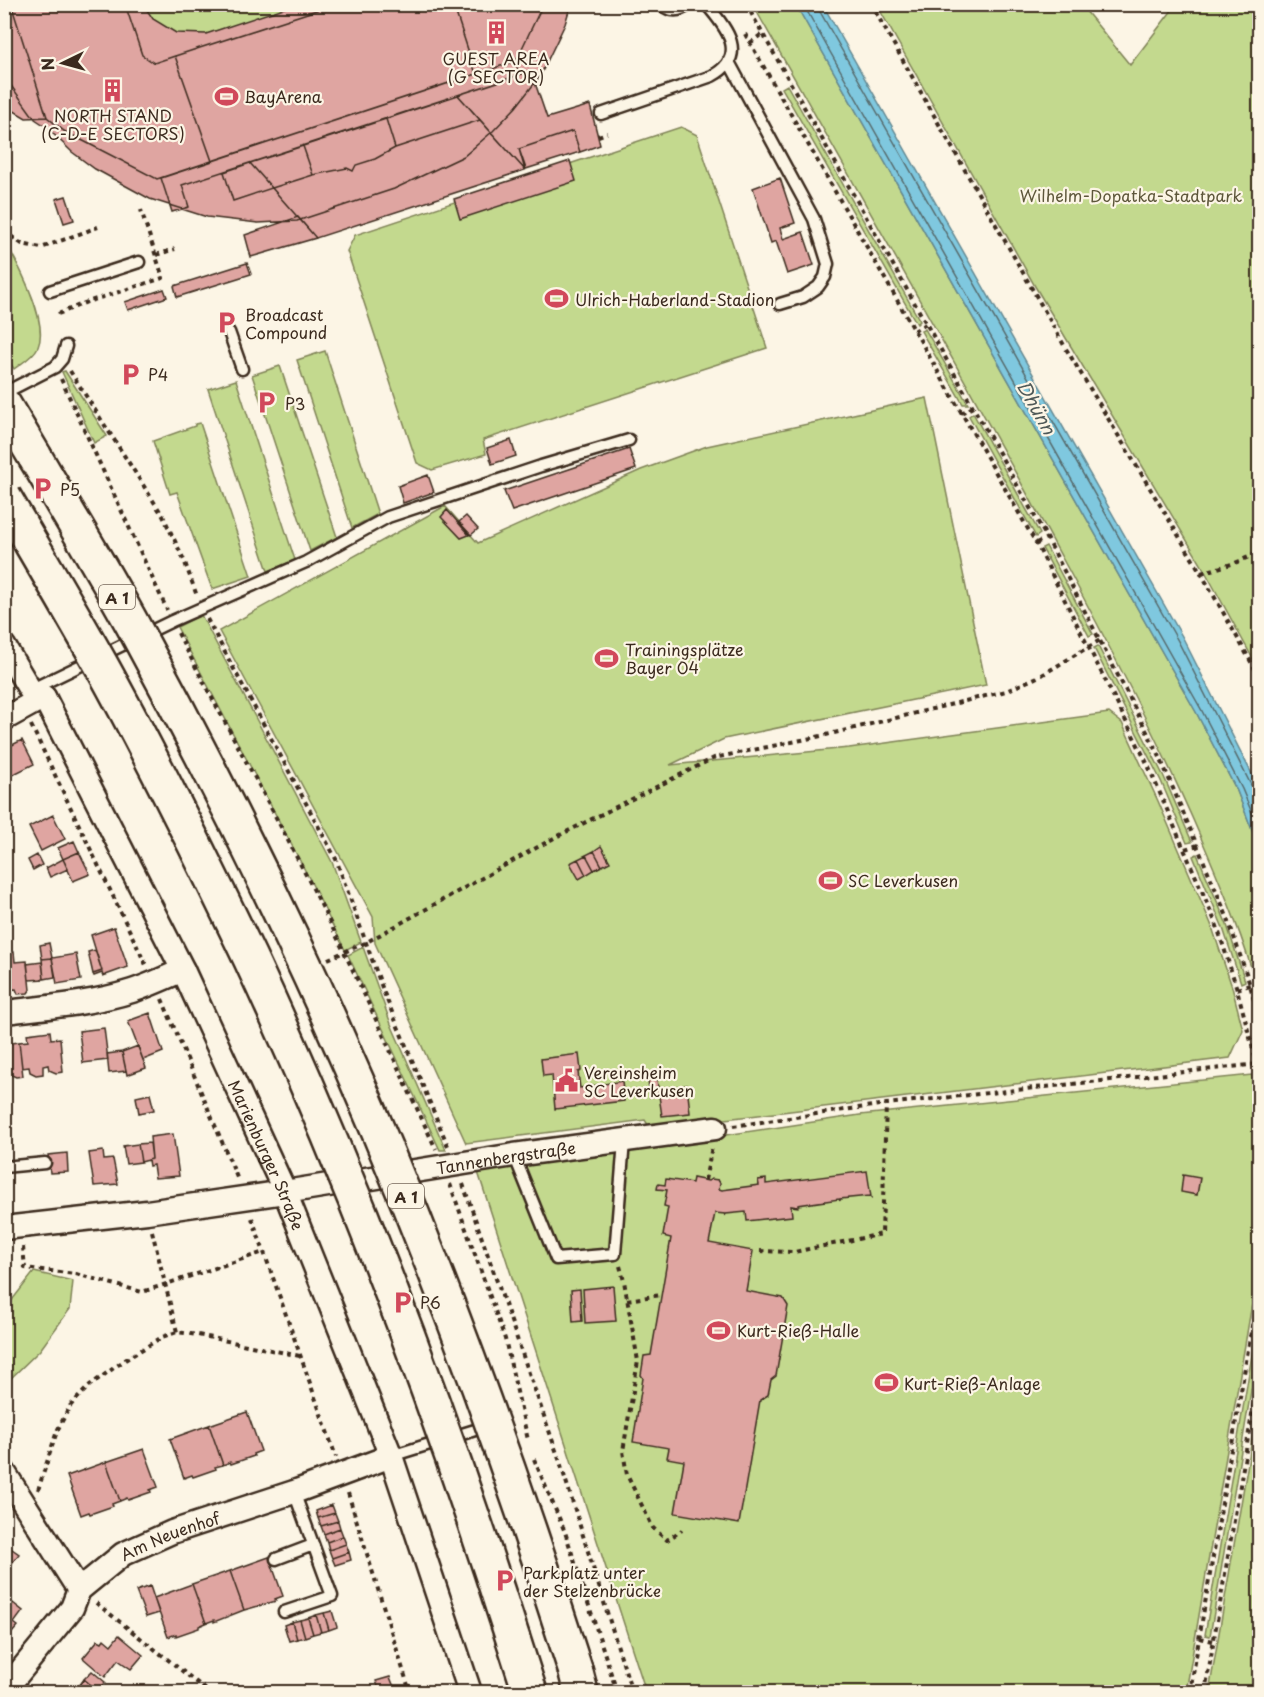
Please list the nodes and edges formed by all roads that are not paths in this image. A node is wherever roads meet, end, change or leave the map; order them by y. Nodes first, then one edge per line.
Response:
1 (660, 4) edge
2 (690, 4) edge
3 (706, 4) edge
4 (729, 62) junction
5 (601, 114) dead end
6 (139, 262) dead end
7 (50, 291) dead end
8 (780, 304) dead end
9 (229, 332) dead end
10 (66, 346) dead end
11 (242, 369) dead end
12 (4, 393) edge
13 (4, 405) edge
14 (629, 440) dead end
15 (4, 497) edge
16 (4, 646) edge
17 (37, 694) junction
18 (4, 718) edge
19 (183, 970) junction
20 (4, 1012) edge
21 (715, 1128) road end
22 (624, 1142) junction
23 (514, 1155) junction
24 (45, 1163) dead end
25 (4, 1167) edge
26 (285, 1192) junction
27 (13, 1227) edge
28 (490, 1426) dead end
29 (391, 1456) junction
30 (4, 1472) edge
31 (294, 1492) junction
32 (314, 1545) junction
33 (276, 1559) dead end
34 (79, 1590) junction
35 (284, 1612) dead end
36 (4, 1691) edge
37 (470, 1692) edge
38 (530, 1692) edge
39 (581, 1692) edge

1 - 2 lane
3 - 4 lane
4 - 5 lane
4 - 8 lane
6 - 7 lane
9 - 11 lane
10 - 12 lane
13 - 39 highway, A 1, bridge
14 - 17 lane
15 - 38 highway, bridge
16 - 17 street, Marienburger Straße
17 - 18 street
17 - 19 street, Marienburger Straße
19 - 20 street
19 - 26 street, Marienburger Straße
21 - 22 street, Tannenbergstraße
22 - 23 street, Tannenbergstraße
22 - 23 lane
23 - 26 street, Tannenbergstraße
24 - 25 lane
26 - 27 street, Tannenbergstraße
26 - 29 street, Marienburger Straße
28 - 29 lane
29 - 31 street, Am Neuenhof
29 - 37 street, Marienburger Straße
30 - 34 street
31 - 32 lane
31 - 34 street, Am Neuenhof
32 - 33 lane
32 - 35 lane
34 - 36 street, Am Neuenhof

